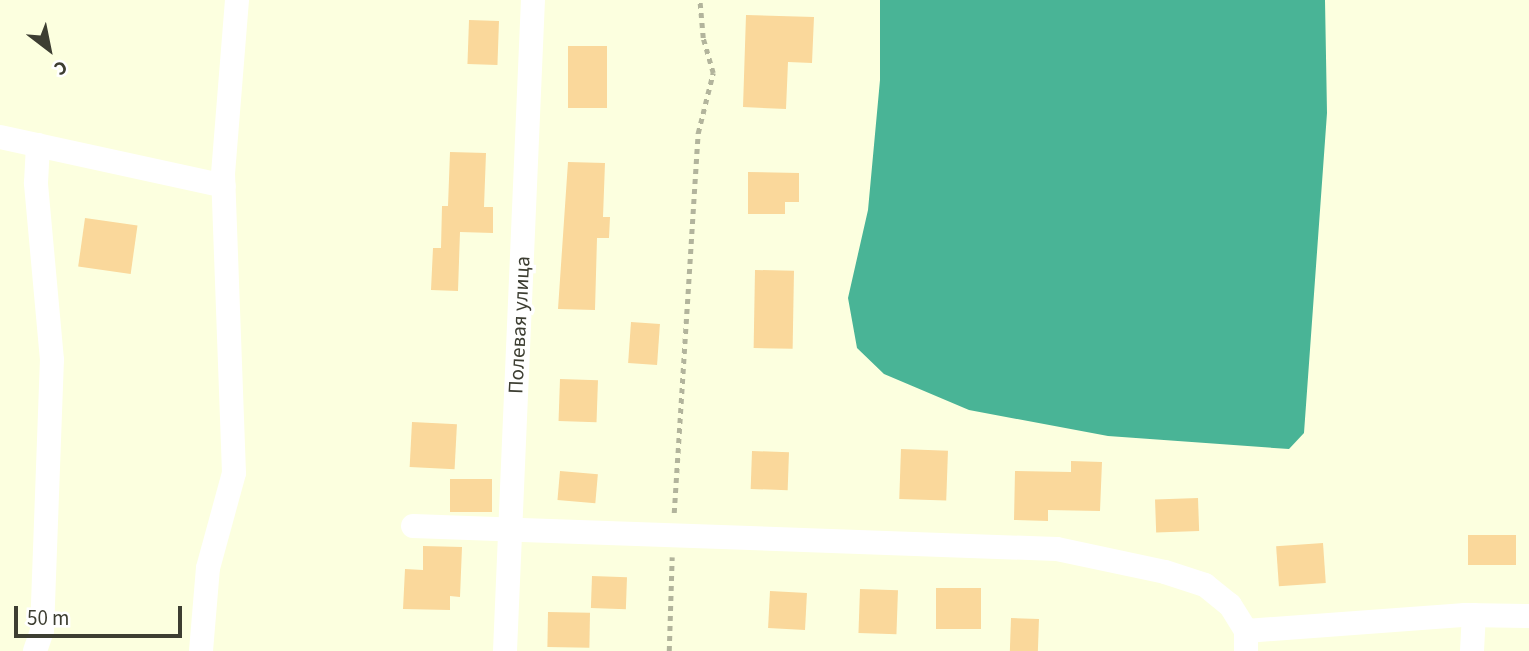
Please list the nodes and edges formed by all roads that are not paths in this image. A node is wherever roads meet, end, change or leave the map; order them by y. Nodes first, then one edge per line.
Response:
1 (237, 0) edge
2 (533, 0) edge
3 (0, 137) edge
4 (38, 145) junction
5 (224, 186) junction
6 (413, 526) dead end
7 (510, 531) junction
8 (1474, 615) junction
9 (1529, 616) edge
10 (1246, 641) edge
11 (35, 651) edge
12 (201, 651) edge
13 (505, 651) edge
14 (1472, 651) edge

1 - 5 street
2 - 7 street, Полевая улица
3 - 4 street
4 - 5 street
4 - 11 street
5 - 12 street
6 - 7 street
7 - 10 street
7 - 13 street, Полевая улица
8 - 9 street
8 - 10 street
8 - 14 street

